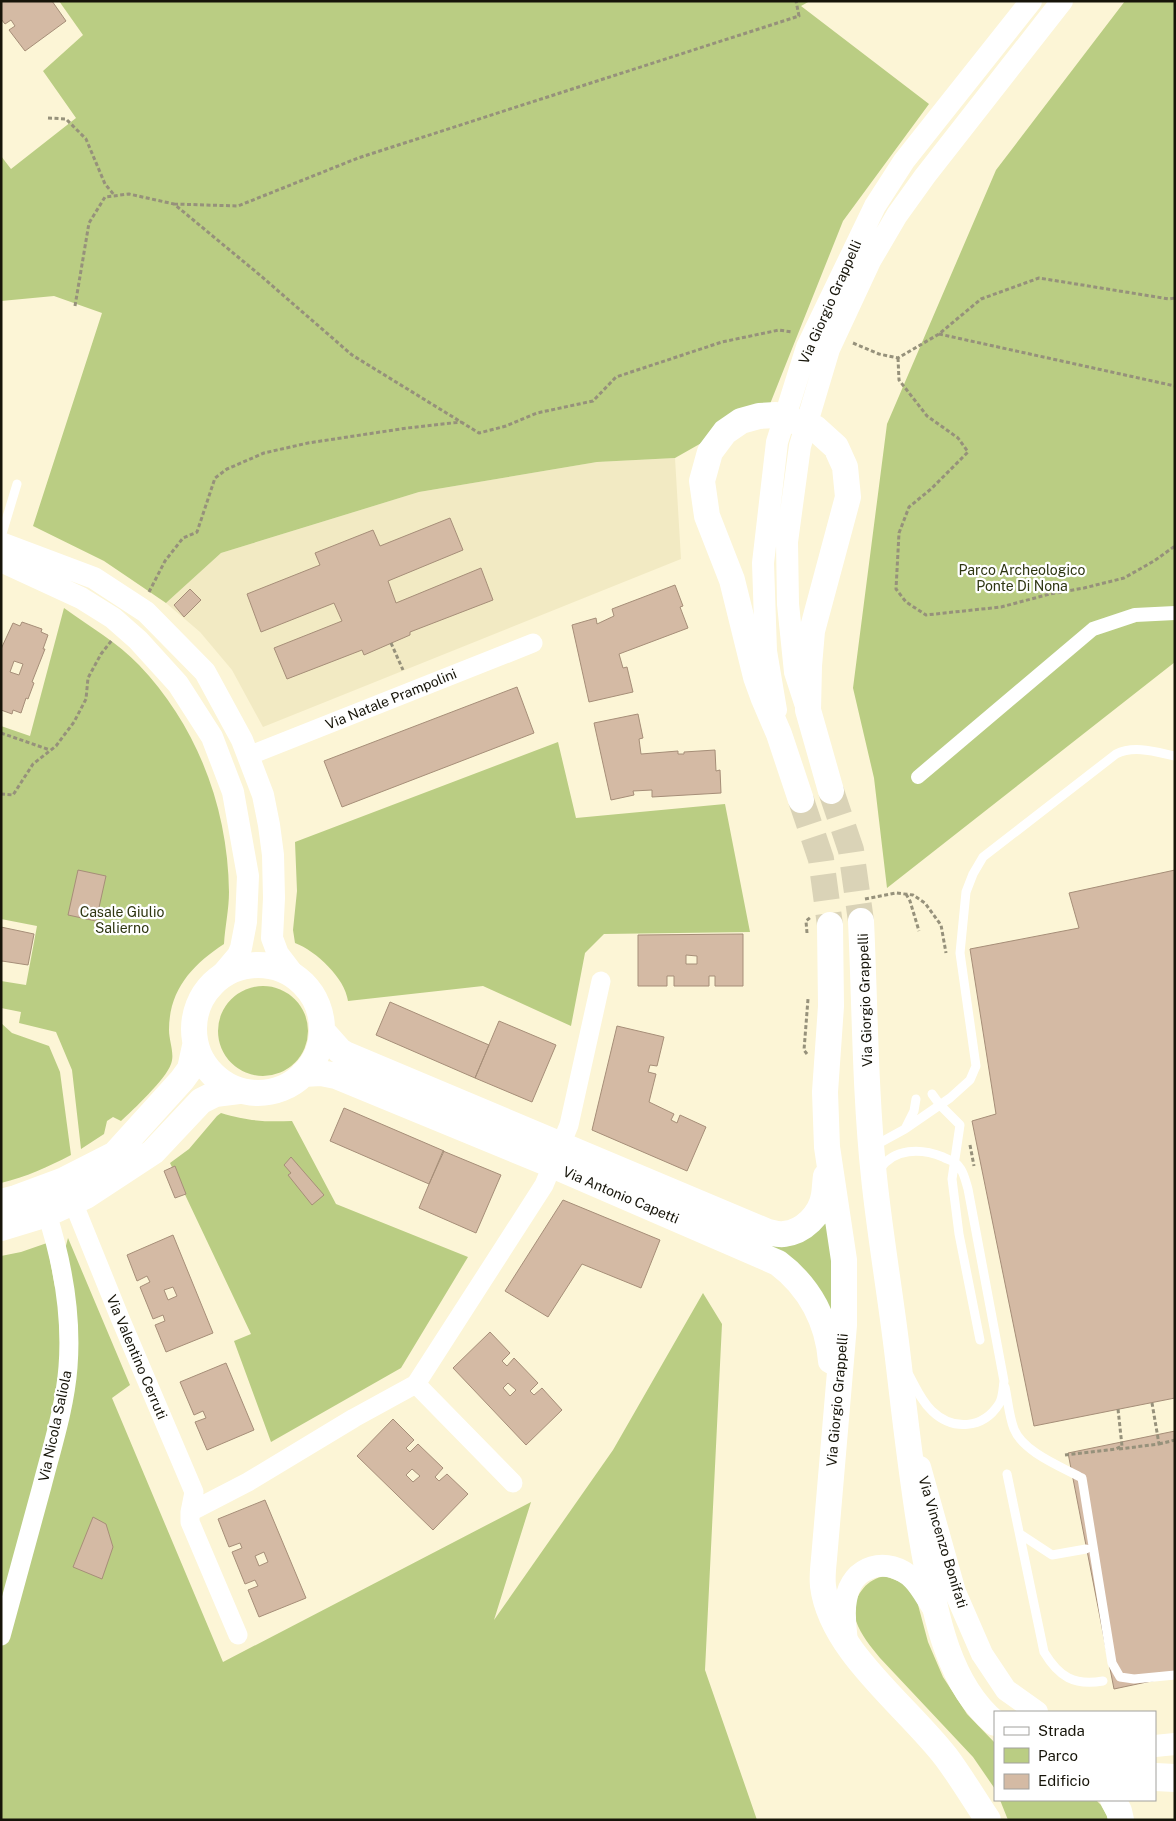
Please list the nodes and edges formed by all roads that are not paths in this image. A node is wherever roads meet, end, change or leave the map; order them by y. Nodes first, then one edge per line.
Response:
1 (1031, 1) edge
2 (1062, 1) edge
3 (860, 259) junction
4 (17, 484) dead end
5 (1, 538) edge
6 (1, 544) edge
7 (1, 561) edge
8 (1175, 613) edge
9 (533, 643) dead end
10 (808, 710) junction
11 (779, 734) junction
12 (245, 748) junction
13 (218, 751) junction
14 (1175, 756) edge
15 (918, 778) dead end
16 (831, 791) tunnel mouth
17 (801, 800) tunnel mouth
18 (861, 921) tunnel mouth
19 (830, 925) tunnel mouth
20 (294, 975) junction
21 (216, 981) junction
22 (601, 981) dead end
23 (324, 1033) junction
24 (195, 1046) junction
25 (303, 1074) junction
26 (239, 1091) junction
27 (932, 1094) dead end
28 (916, 1099) dead end
29 (940, 1105) junction
30 (906, 1129) junction
31 (828, 1147) junction
32 (872, 1147) junction
33 (557, 1155) junction
34 (954, 1162) junction
35 (874, 1178) junction
36 (1, 1202) edge
37 (73, 1202) junction
38 (47, 1214) junction
39 (1, 1228) edge
40 (753, 1239) junction
41 (980, 1340) dead end
42 (897, 1352) junction
43 (1004, 1381) junction
44 (416, 1384) junction
45 (903, 1407) junction
46 (836, 1416) junction
47 (1007, 1474) dead end
48 (513, 1483) dead end
49 (190, 1512) junction
50 (1020, 1534) junction
51 (1086, 1549) dead end
52 (936, 1613) junction
53 (238, 1635) dead end
54 (1, 1636) edge
55 (848, 1646) junction
56 (1175, 1675) edge
57 (1104, 1681) dead end
58 (1036, 1711) edge
59 (994, 1722) edge
60 (1175, 1744) edge
61 (1156, 1746) edge
62 (1156, 1777) edge
63 (1175, 1778) edge
64 (1114, 1801) edge
65 (988, 1820) edge
66 (1121, 1820) edge

1 - 3 street, Via Giorgio Grappelli
2 - 3 street, Via Giorgio Grappelli
3 - 10 street, Via Giorgio Grappelli
3 - 11 street, Via Giorgio Grappelli
4 - 5 lane
6 - 12 street
7 - 13 street
8 - 15 street
9 - 12 street, Via Natale Prampolini
10 - 11 main road
10 - 16 main road, Via Giorgio Grappelli
11 - 17 main road, Via Giorgio Grappelli
12 - 13 street, Via Natale Prampolini
12 - 20 street
13 - 21 street
14 - 29 lane
18 - 32 main road, Via Giorgio Grappelli
19 - 31 main road, Via Giorgio Grappelli
20 - 21 main road
20 - 23 main road
21 - 24 main road
22 - 33 street, Via Antonio Capetti
23 - 25 main road
23 - 33 main road, Via Antonio Capetti
24 - 26 main road
24 - 36 main road
25 - 26 main road
25 - 33 main road, Via Antonio Capetti
26 - 37 main road
27 - 29 lane
28 - 30 lane
29 - 30 lane
29 - 34 lane
30 - 32 lane
31 - 40 main road, Via Antonio Capetti
31 - 46 main road, Via Giorgio Grappelli
32 - 35 main road, Via Giorgio Grappelli
33 - 40 main road, Via Antonio Capetti
33 - 44 street
34 - 35 lane
34 - 41 lane
34 - 43 lane
35 - 42 main road, Via Giorgio Grappelli
37 - 38 main road
37 - 49 street, Via Valentino Cerruti
38 - 39 main road
38 - 54 street, Via Nicola Saliola
40 - 46 main road, Via Antonio Capetti
42 - 43 lane
42 - 45 main road, Via Giorgio Grappelli
43 - 56 lane
44 - 48 street
44 - 49 street
45 - 52 main road, Via Giorgio Grappelli
45 - 58 street, Via Vincenzo Bonifati
46 - 55 main road, Via Giorgio Grappelli
47 - 50 lane
49 - 53 street, Via Valentino Cerruti
50 - 51 lane
50 - 57 lane
52 - 55 street
52 - 59 main road, Via Giorgio Grappelli
55 - 65 main road, Via Giorgio Grappelli
60 - 61 street
62 - 63 highway
64 - 66 main road

